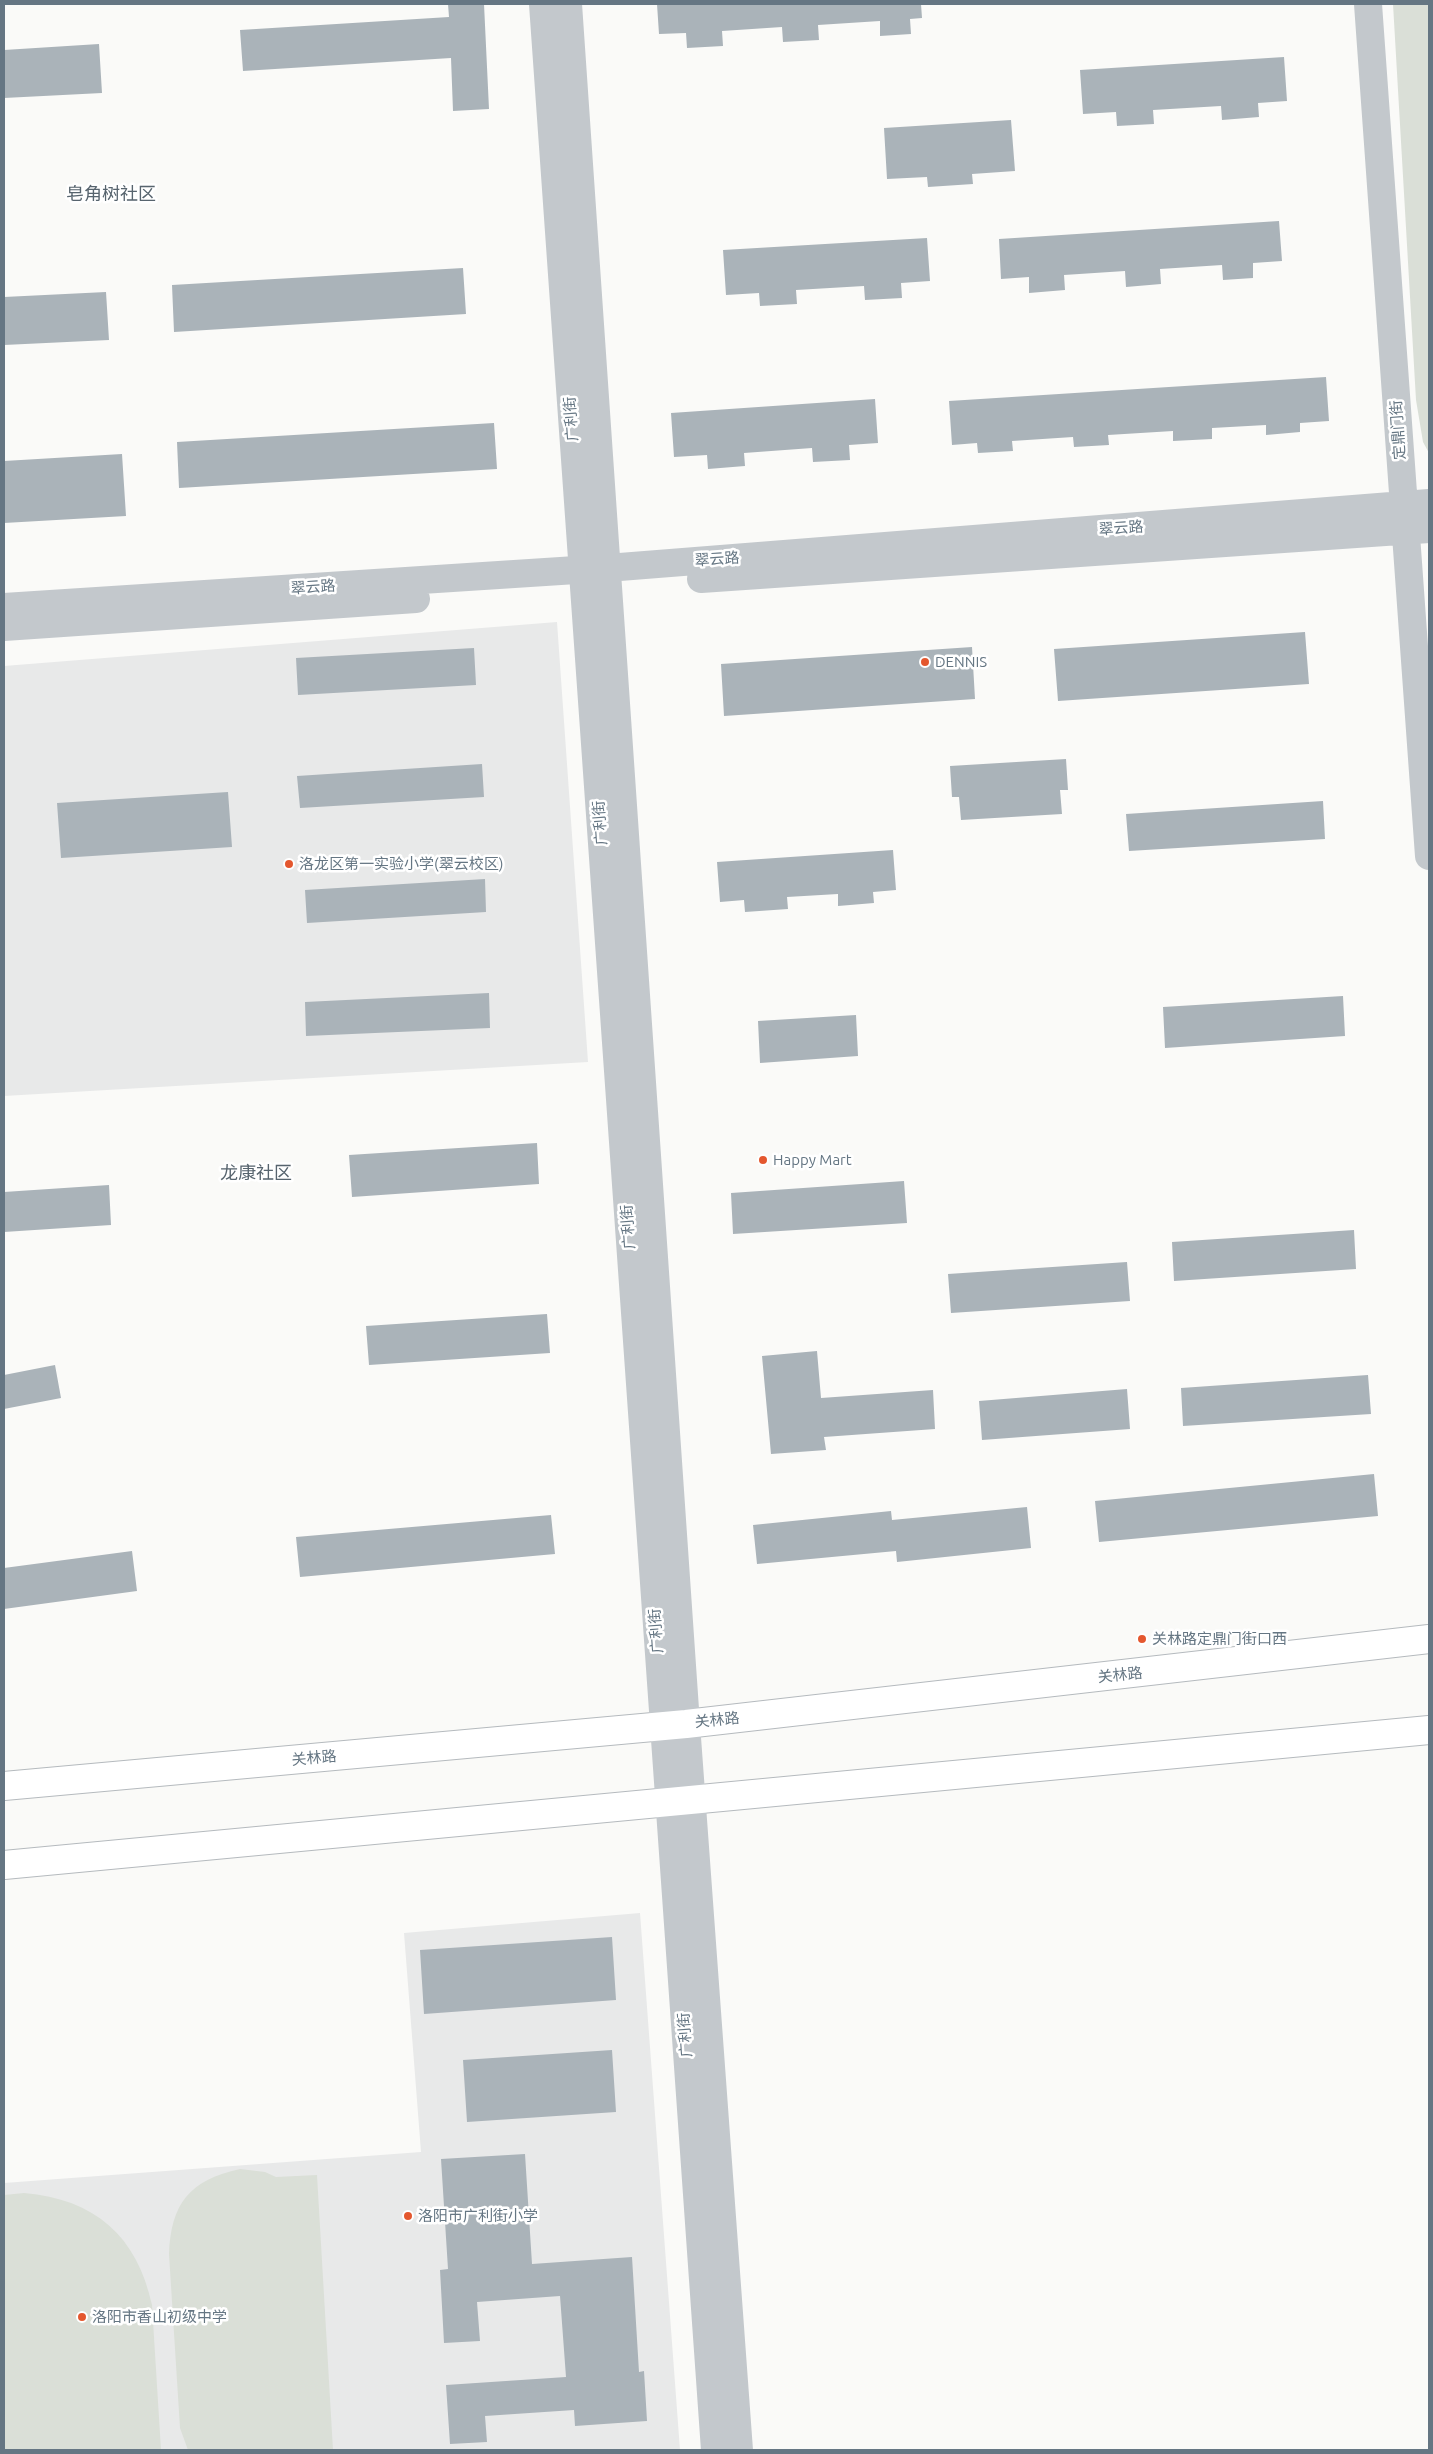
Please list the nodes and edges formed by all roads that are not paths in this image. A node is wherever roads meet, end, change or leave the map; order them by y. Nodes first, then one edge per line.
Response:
1 (543, 4) edge
2 (568, 4) edge
3 (1368, 4) edge
4 (1417, 517) edge
5 (595, 577) junction
6 (4, 606) edge
7 (4, 627) edge
8 (1429, 856) edge
9 (1429, 1639) edge
10 (674, 1725) junction
11 (1429, 1730) edge
12 (4, 1786) edge
13 (681, 1799) junction
14 (4, 1865) edge
15 (715, 2450) edge
16 (739, 2450) edge

1 - 5 street, 广利街
2 - 5 street, 广利街
3 - 4 street, 定鼎门街
4 - 5 street, 翠云路
4 - 8 street, 定鼎门街
5 - 6 street, 翠云路
5 - 7 street, 翠云路
5 - 10 street, 广利街
9 - 10 main road, 关林路
10 - 12 main road, 关林路
10 - 13 street, 广利街
11 - 13 main road
13 - 14 main road
13 - 15 street, 广利街
13 - 16 street, 广利街

